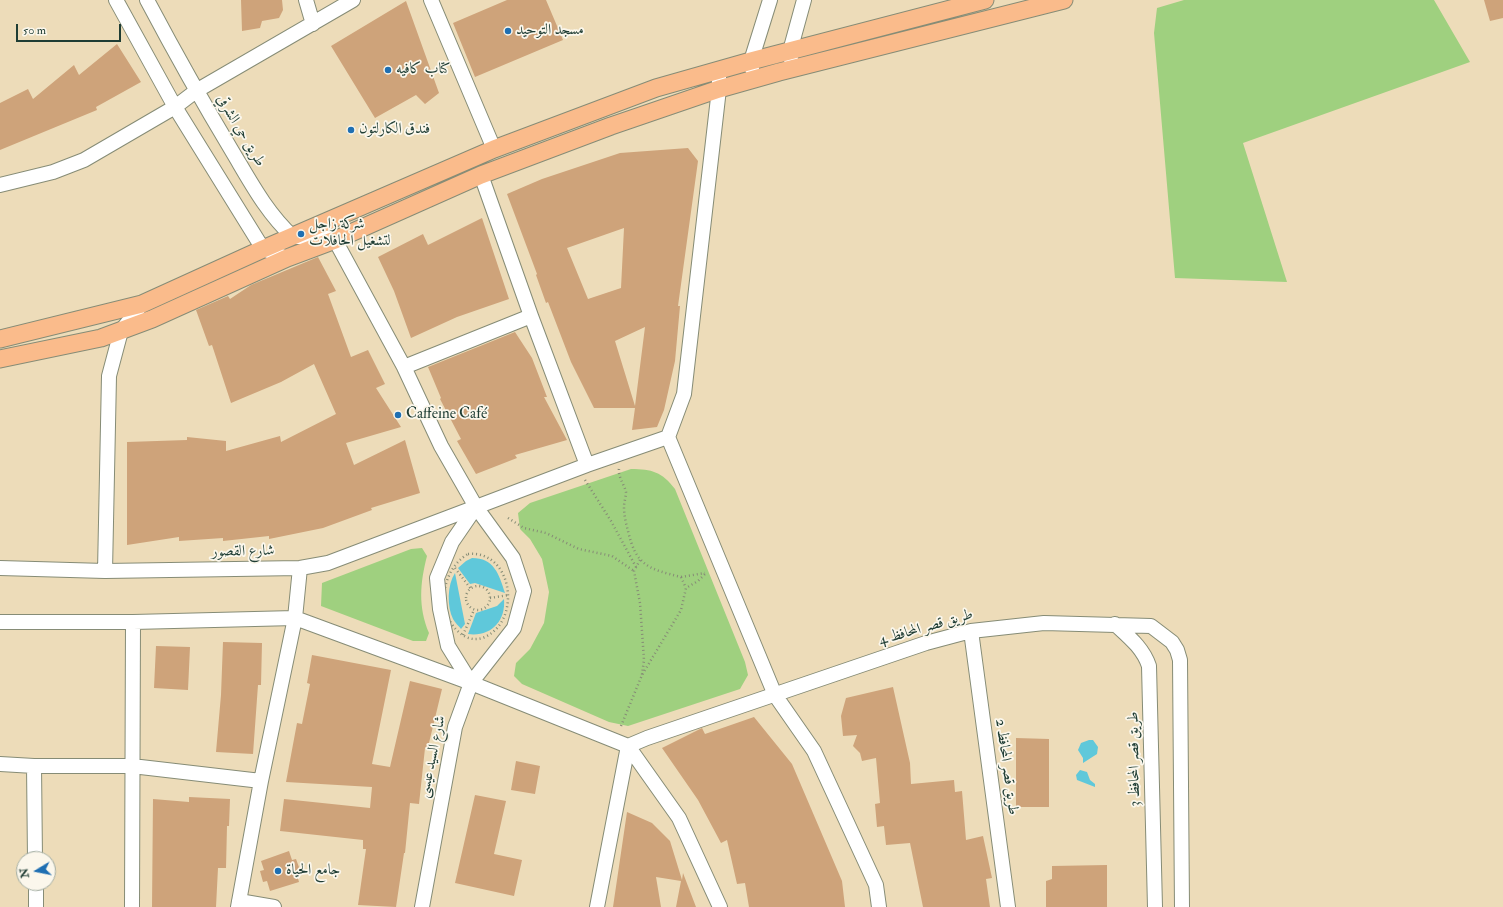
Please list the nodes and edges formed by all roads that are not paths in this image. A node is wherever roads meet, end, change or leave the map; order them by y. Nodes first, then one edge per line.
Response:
1 (116, 0) edge
2 (147, 0) edge
3 (306, 0) edge
4 (353, 0) edge
5 (431, 0) edge
6 (770, 0) edge
7 (804, 0) edge
8 (985, 0) edge
9 (1064, 0) edge
10 (313, 24) junction
11 (790, 51) junction
12 (751, 61) junction
13 (792, 68) junction
14 (719, 71) junction
15 (754, 79) junction
16 (719, 90) junction
17 (196, 91) junction
18 (175, 107) junction
19 (494, 149) junction
20 (481, 175) junction
21 (0, 185) edge
22 (293, 236) junction
23 (335, 240) junction
24 (263, 249) junction
25 (287, 258) junction
26 (142, 304) junction
27 (531, 316) junction
28 (121, 331) junction
29 (0, 339) edge
30 (0, 359) edge
31 (404, 367) junction
32 (668, 437) junction
33 (587, 464) junction
34 (476, 507) junction
35 (0, 568) edge
36 (300, 568) junction
37 (105, 571) junction
38 (295, 618) junction
39 (0, 622) edge
40 (133, 622) junction
41 (1115, 624) junction
42 (971, 631) junction
43 (471, 683) junction
44 (775, 695) junction
45 (628, 746) junction
46 (0, 764) edge
47 (34, 766) junction
48 (132, 766) junction
49 (261, 781) junction
50 (35, 851) edge
51 (36, 891) edge
52 (238, 904) edge
53 (36, 907) edge
54 (132, 907) edge
55 (274, 907) edge
56 (422, 907) edge
57 (597, 907) edge
58 (720, 907) edge
59 (879, 907) edge
60 (1008, 907) edge
61 (1155, 907) edge
62 (1182, 907) edge

1 - 18 street
2 - 17 street, طريق حي الشرقي
3 - 10 street
4 - 10 street
5 - 19 street
6 - 12 street
7 - 11 street
8 - 11 main road
9 - 13 main road
10 - 17 street
11 - 12 main road
11 - 13 street
12 - 14 main road
12 - 15 street
13 - 15 main road
14 - 16 street
14 - 19 main road
15 - 16 main road
16 - 20 main road
16 - 32 street
17 - 18 street
17 - 22 street, طريق حي الشرقي
18 - 21 street
18 - 24 street
19 - 22 main road
20 - 23 main road
20 - 27 street
22 - 23 street
22 - 24 main road
23 - 25 main road
23 - 31 street
24 - 25 street
24 - 26 main road
25 - 28 main road
26 - 28 street
26 - 29 main road
27 - 31 street
27 - 33 street
28 - 30 main road
28 - 37 street
31 - 34 street
32 - 33 street, شارع القصور
32 - 44 street
33 - 34 street, شارع القصور
34 - 36 street, شارع القصور
34 - 43 street
34 - 43 street
35 - 37 street, شارع القصور
36 - 37 street, شارع القصور
36 - 38 street
38 - 40 street
38 - 43 street
38 - 49 street
39 - 40 street
40 - 48 street
41 - 42 street, طريق قصر المحافظ 4
41 - 61 street, طريق قصر المحافظ 3
41 - 62 street, طريق قصر المحافظ 4
42 - 44 street, طريق قصر المحافظ 4
42 - 60 street, طريق قصر المحافظ 2
43 - 45 street
43 - 56 street, شارع السيد عيسى
44 - 45 street, طريق قصر المحافظ 4
44 - 59 street
45 - 57 street
45 - 58 street
46 - 47 street
47 - 48 street
47 - 50 street
48 - 49 street
48 - 54 street
49 - 52 street
51 - 53 street
52 - 55 street

